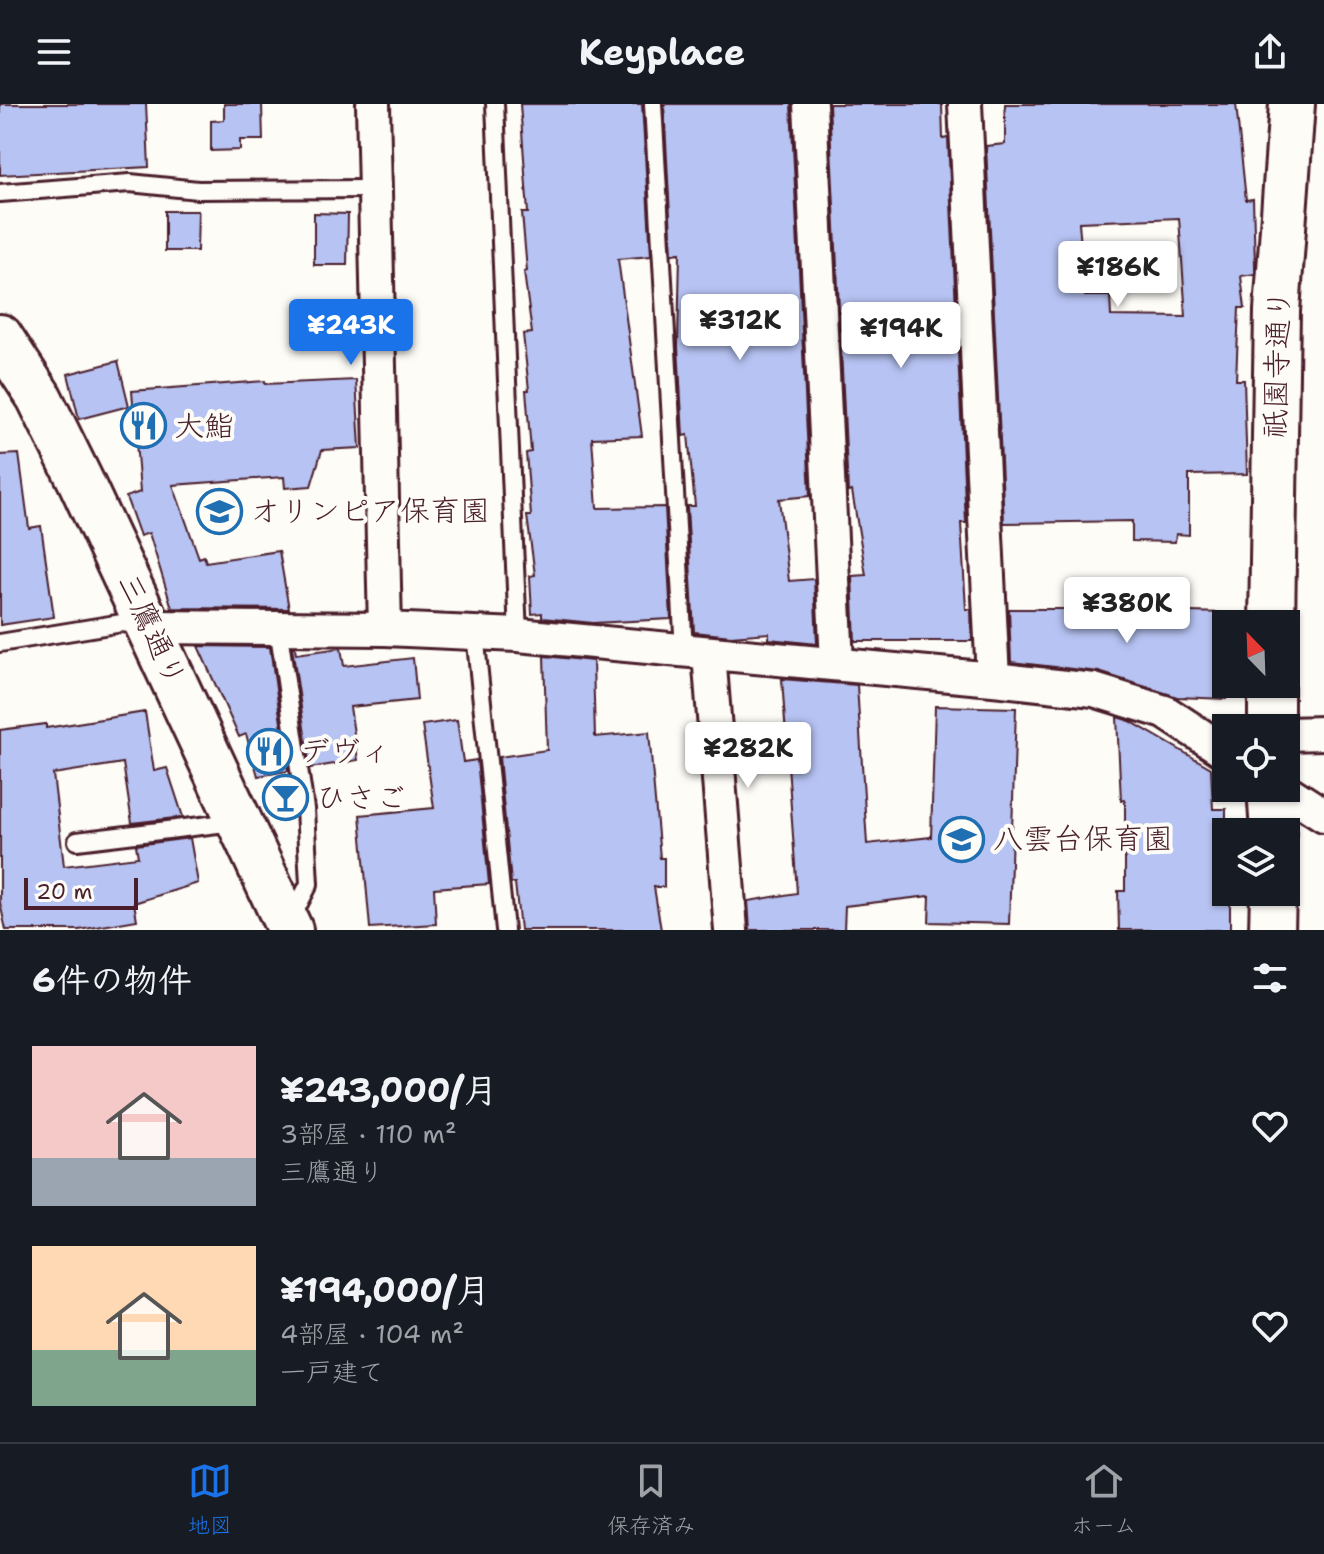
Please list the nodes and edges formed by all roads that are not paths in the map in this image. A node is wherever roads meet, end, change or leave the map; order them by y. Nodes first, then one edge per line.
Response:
1 (373, 104) edge
2 (495, 104) edge
3 (653, 104) edge
4 (810, 104) edge
5 (965, 104) edge
6 (1292, 104) edge
7 (374, 189) junction
8 (0, 193) edge
9 (0, 337) edge
10 (1272, 610) edge
11 (151, 627) junction
12 (278, 627) junction
13 (385, 629) junction
14 (475, 633) junction
15 (518, 635) junction
16 (0, 643) edge
17 (696, 652) junction
18 (837, 663) junction
19 (993, 679) junction
20 (1324, 733) edge
21 (1300, 734) edge
22 (1212, 743) edge
23 (1300, 800) edge
24 (1324, 815) edge
25 (240, 821) junction
26 (77, 841) dead end
27 (1273, 906) edge
28 (289, 927) edge
29 (505, 930) edge
30 (731, 930) edge
31 (1272, 930) edge

1 - 7 street
2 - 15 lane
3 - 17 lane
4 - 18 street
5 - 19 street
6 - 10 street, 祇園寺通り
7 - 8 lane
7 - 13 street
9 - 11 street, 三鷹通り
11 - 12 street
11 - 16 lane
11 - 25 street, 三鷹通り
12 - 13 street
12 - 28 lane
13 - 14 street
14 - 15 street
14 - 29 lane
15 - 17 street
17 - 18 street
17 - 30 street
18 - 19 street
19 - 22 street
20 - 21 street
23 - 24 street
25 - 26 lane
25 - 28 street, 三鷹通り
27 - 31 street

